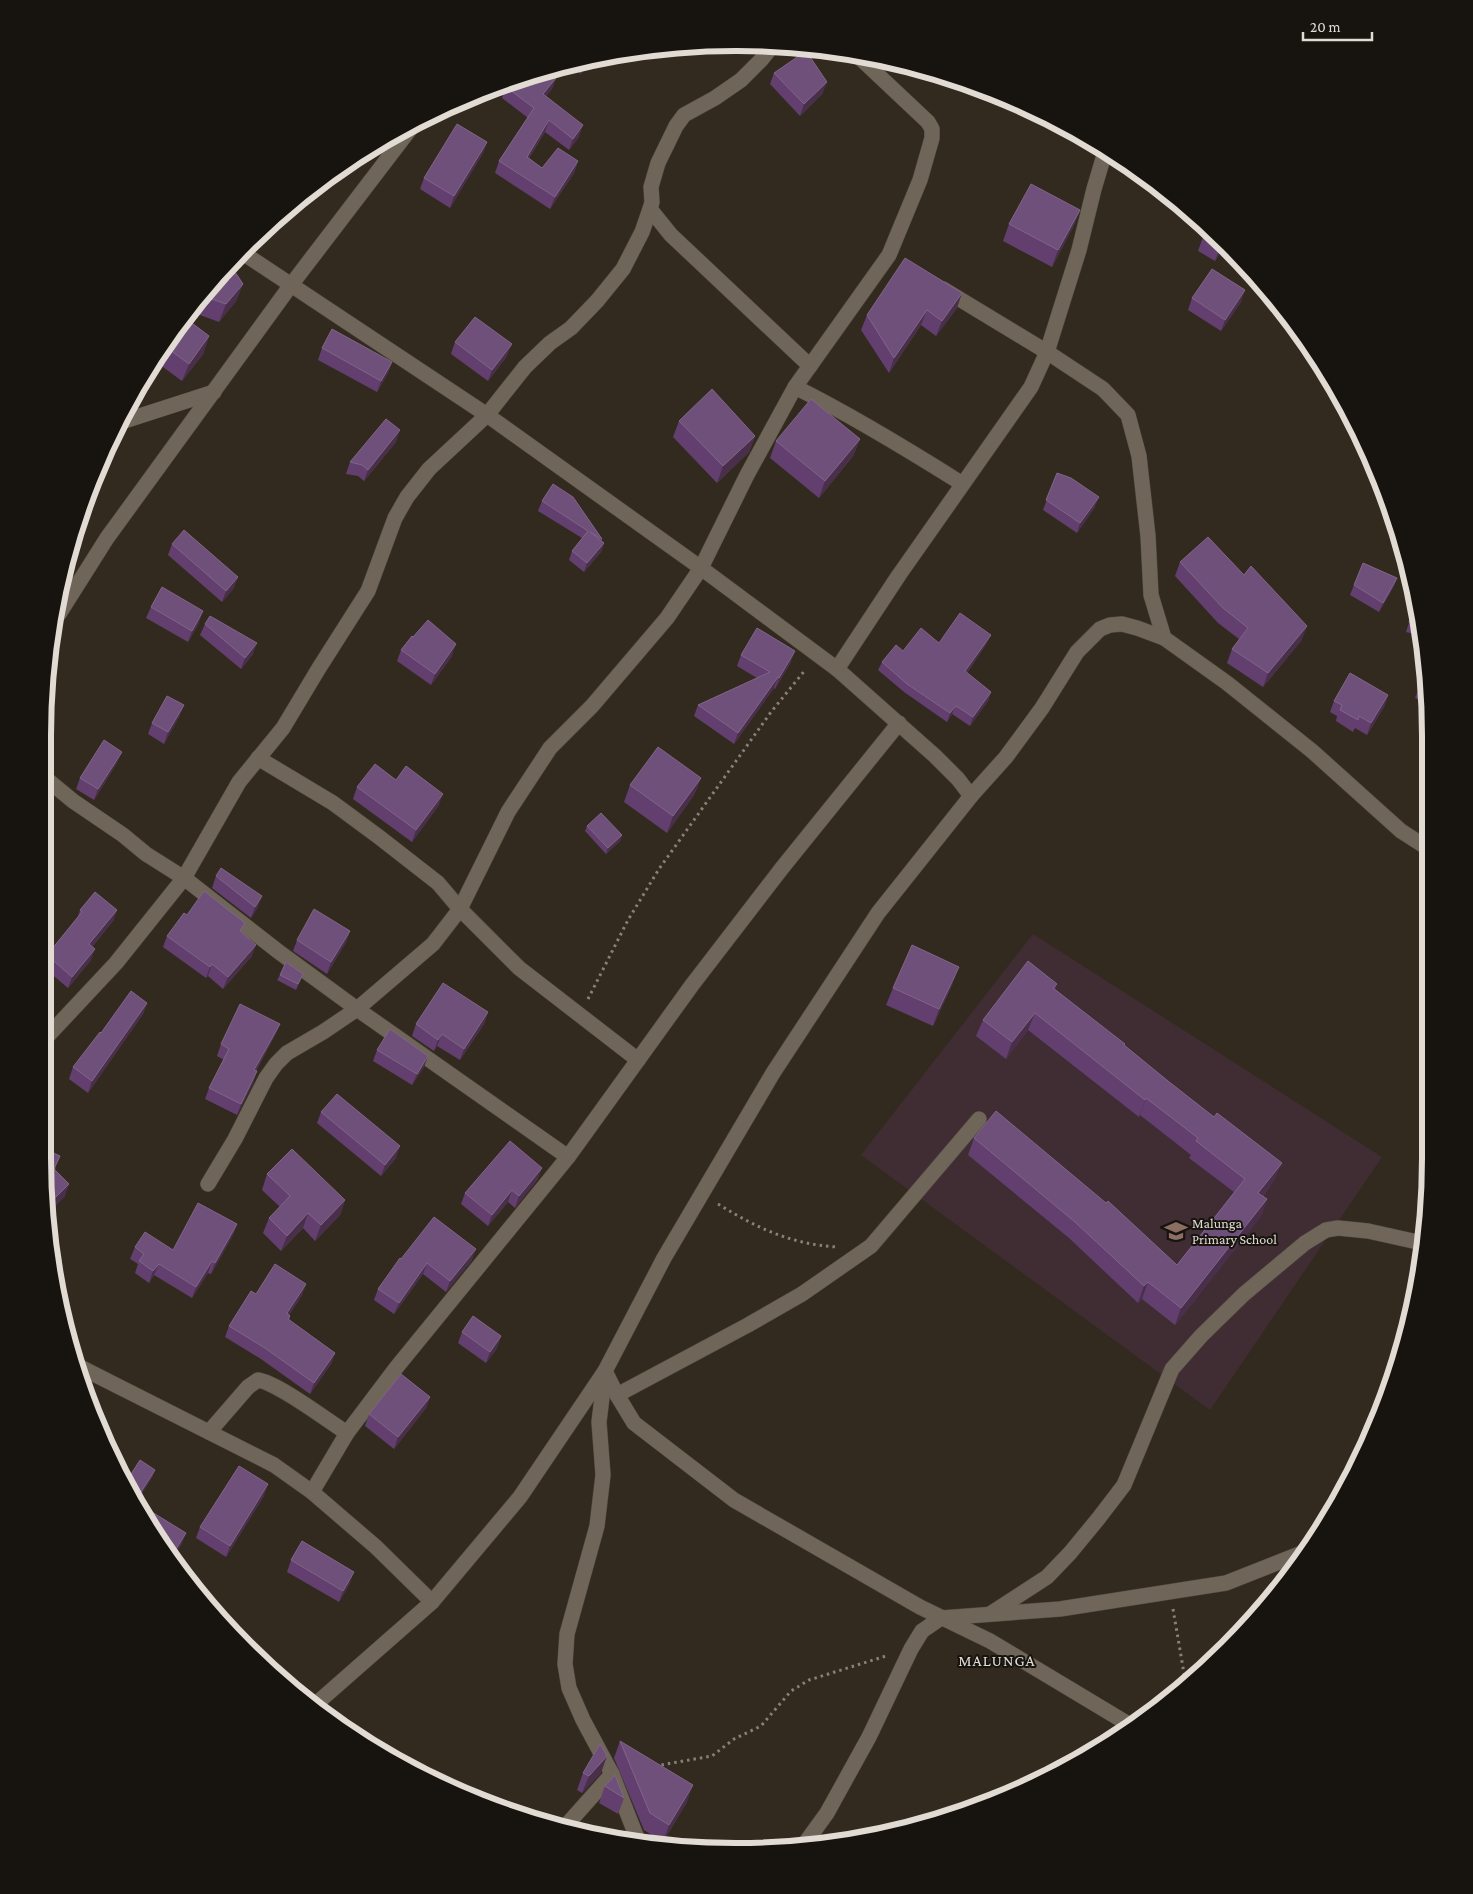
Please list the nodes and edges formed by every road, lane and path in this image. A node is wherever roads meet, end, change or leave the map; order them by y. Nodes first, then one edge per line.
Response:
1 (767, 52) edge
2 (866, 63) edge
3 (403, 138) edge
4 (1103, 158) edge
5 (650, 210) junction
6 (248, 256) edge
7 (931, 282) edge
8 (291, 285) junction
9 (1048, 352) junction
10 (810, 366) junction
11 (795, 387) junction
12 (214, 392) junction
13 (487, 415) junction
14 (129, 419) edge
15 (961, 483) junction
16 (701, 568) junction
17 (63, 607) edge
18 (1164, 638) junction
19 (817, 654) junction
20 (837, 669) junction
21 (899, 724) junction
22 (258, 758) junction
23 (51, 783) edge
24 (971, 796) junction
25 (1422, 844) edge
26 (184, 878) junction
27 (460, 909) junction
28 (357, 1008) junction
29 (580, 1014) junction
30 (51, 1032) edge
31 (638, 1060) junction
32 (979, 1119) dead end
33 (568, 1157) junction
34 (208, 1184) dead end
35 (702, 1194) junction
36 (1416, 1242) edge
37 (871, 1246) junction
38 (86, 1370) edge
39 (605, 1371) junction
40 (617, 1395) junction
41 (209, 1432) junction
42 (347, 1433) junction
43 (312, 1492) junction
44 (1293, 1557) edge
45 (1170, 1591) junction
46 (432, 1602) junction
47 (989, 1615) junction
48 (941, 1618) junction
49 (911, 1649) junction
50 (1184, 1676) edge
51 (319, 1701) edge
52 (1125, 1722) edge
53 (648, 1768) edge
54 (612, 1774) junction
55 (570, 1822) edge
56 (636, 1835) edge
57 (808, 1839) edge

1 - 5 street
2 - 10 street
3 - 8 street
4 - 9 street
5 - 10 street
5 - 13 street
6 - 8 street
7 - 9 street
8 - 12 street
8 - 13 street
9 - 15 street
9 - 18 street
10 - 11 street
11 - 15 street
11 - 16 street
12 - 14 street
12 - 17 street
13 - 16 street
13 - 22 street
15 - 20 street
16 - 19 street
16 - 27 street
18 - 24 street
18 - 25 street
19 - 20 street
19 - 29 path
20 - 21 street
21 - 24 street
21 - 31 street
22 - 26 street
22 - 27 street
23 - 26 street
24 - 35 street
26 - 28 street
26 - 30 street
27 - 28 street
27 - 29 street
28 - 33 street
28 - 34 street
29 - 31 street
31 - 33 street
32 - 37 street
33 - 42 street
35 - 37 path
35 - 39 street
36 - 47 street
37 - 40 street
38 - 41 street
39 - 40 street
39 - 46 street
39 - 54 street
40 - 48 street
41 - 42 street
41 - 43 street
42 - 43 street
43 - 46 street
44 - 45 street
45 - 47 street
45 - 50 path
46 - 51 street
47 - 48 street
48 - 49 street
48 - 52 street
49 - 53 path
49 - 57 street
54 - 55 street
54 - 56 street

